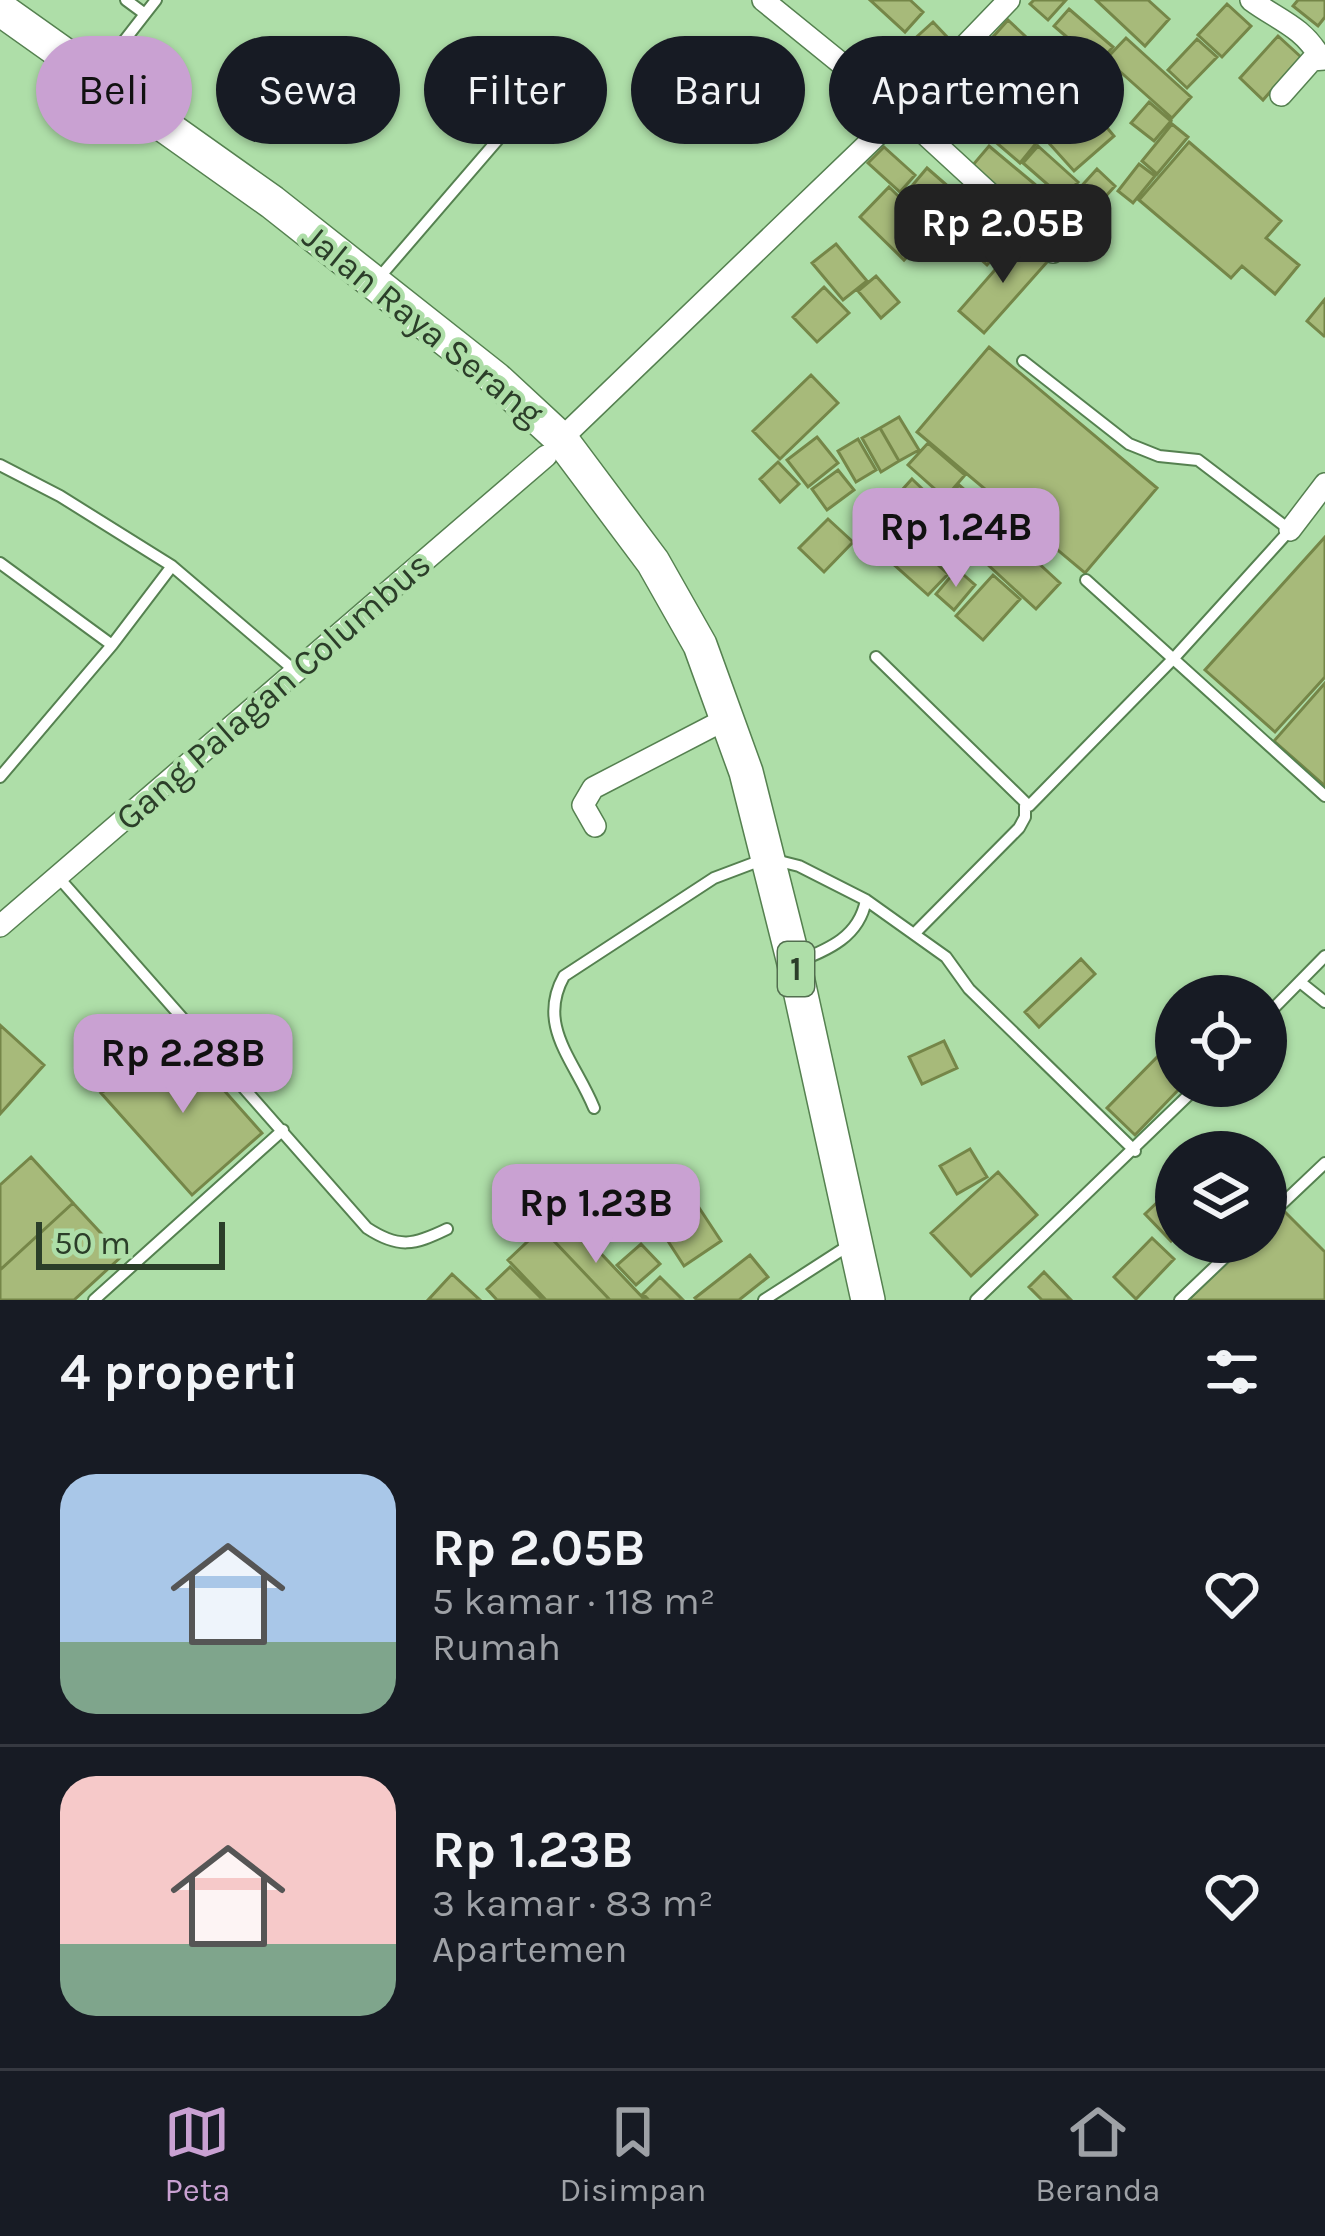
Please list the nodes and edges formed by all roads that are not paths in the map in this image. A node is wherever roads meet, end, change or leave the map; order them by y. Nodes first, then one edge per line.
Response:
1 (126, 0) edge
2 (156, 0) edge
3 (763, 0) edge
4 (1009, 0) edge
5 (1251, 0) edge
6 (0, 9) edge
7 (145, 14) junction
8 (40, 36) edge
9 (128, 36) edge
10 (974, 36) edge
11 (829, 54) edge
12 (1323, 58) edge
13 (1281, 95) dead end
14 (192, 144) edge
15 (495, 144) edge
16 (868, 144) edge
17 (936, 144) edge
18 (1054, 252) dead end
19 (377, 285) junction
20 (1023, 361) dead end
21 (554, 448) junction
22 (0, 465) edge
23 (1325, 484) edge
24 (1290, 530) junction
25 (0, 563) edge
26 (172, 566) junction
27 (1086, 580) dead end
28 (112, 645) junction
29 (876, 657) dead end
30 (1174, 658) junction
31 (294, 670) junction
32 (728, 718) junction
33 (0, 777) edge
34 (1325, 796) edge
35 (1025, 806) junction
36 (595, 826) dead end
37 (767, 858) junction
38 (59, 878) junction
39 (866, 900) junction
40 (0, 926) edge
41 (914, 934) junction
42 (1325, 956) edge
43 (794, 963) junction
44 (1300, 982) junction
45 (1287, 995) edge
46 (1325, 1002) edge
47 (1178, 1107) edge
48 (594, 1108) dead end
49 (283, 1130) junction
50 (1135, 1151) junction
51 (1325, 1163) edge
52 (1287, 1199) edge
53 (448, 1228) dead end
54 (854, 1242) junction
55 (1219, 1263) edge
56 (94, 1300) edge
57 (764, 1300) edge
58 (868, 1300) edge
59 (976, 1300) edge
60 (1180, 1300) edge

1 - 7 lane
2 - 7 lane
3 - 11 street
4 - 10 street, Gang Palagan Columbus
5 - 12 street
6 - 8 highway, Jalan Raya Serang
7 - 9 lane
12 - 13 street
14 - 19 highway, Jalan Raya Serang
15 - 19 lane
16 - 21 street, Gang Palagan Columbus
17 - 18 street
19 - 21 highway, Jalan Raya Serang
20 - 24 lane
21 - 31 street, Gang Palagan Columbus
21 - 32 highway, Jalan Raya Serang / 1
22 - 26 lane
23 - 24 street
24 - 30 lane
25 - 28 lane
26 - 28 lane
26 - 31 lane
27 - 30 lane
28 - 33 lane
29 - 35 lane
30 - 34 lane
30 - 35 lane
31 - 38 street, Gang Palagan Columbus
32 - 36 street
32 - 37 highway, 1
35 - 41 lane
37 - 39 lane
37 - 43 highway, 1
37 - 48 lane
38 - 40 street, Gang Palagan Columbus
38 - 49 lane
39 - 41 lane
39 - 43 lane
41 - 50 lane
42 - 44 lane
43 - 54 highway, 1
44 - 45 lane
44 - 46 lane
47 - 50 lane
49 - 53 lane
49 - 56 lane
50 - 59 lane
51 - 52 lane
54 - 57 lane
54 - 58 highway, 1
55 - 60 lane

